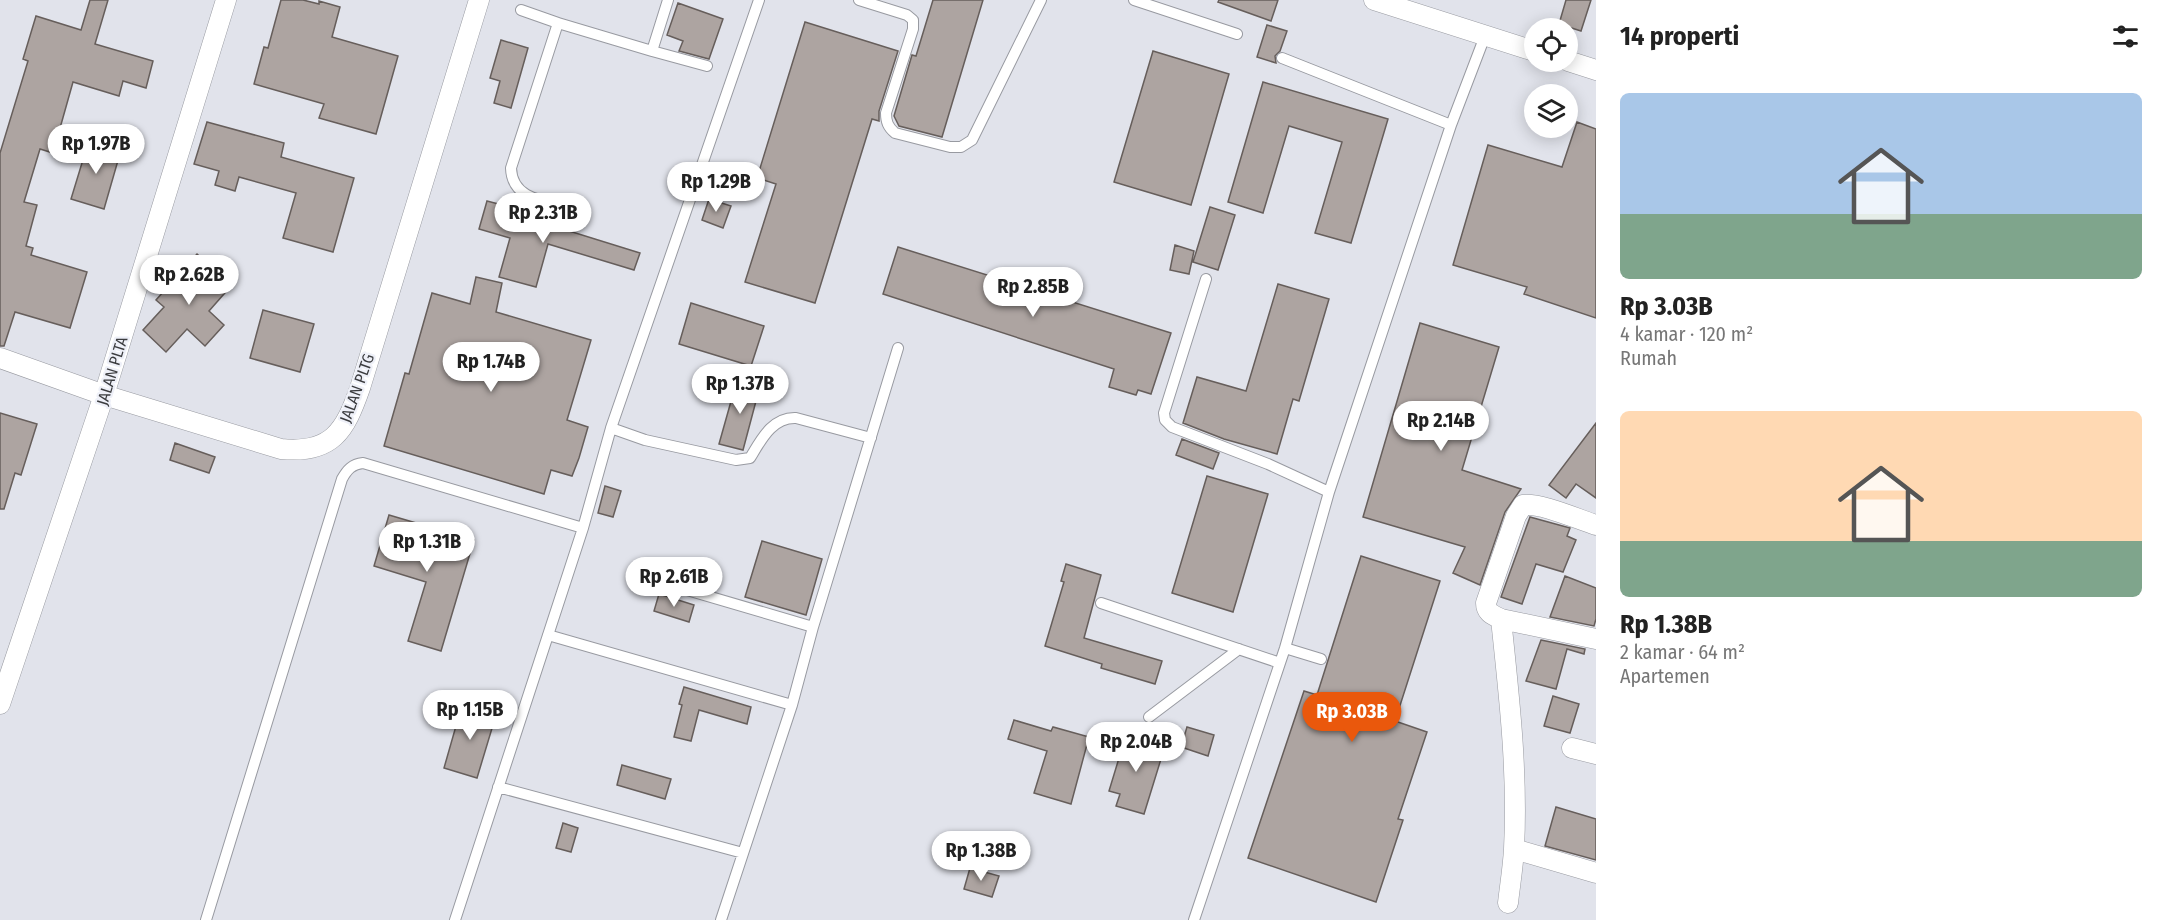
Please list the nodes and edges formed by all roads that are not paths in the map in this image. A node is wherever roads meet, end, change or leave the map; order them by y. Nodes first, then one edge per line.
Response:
1 (226, 0) edge
2 (668, 0) edge
3 (759, 0) edge
4 (859, 0) edge
5 (1041, 0) edge
6 (1134, 0) edge
7 (1374, 0) edge
8 (475, 1) edge
9 (521, 10) dead end
10 (558, 23) junction
11 (1237, 34) dead end
12 (1485, 36) junction
13 (1524, 48) edge
14 (652, 51) junction
15 (1282, 58) dead end
16 (1578, 64) edge
17 (706, 66) dead end
18 (1596, 70) edge
19 (1451, 125) junction
20 (570, 207) dead end
21 (1206, 279) dead end
22 (898, 348) dead end
23 (0, 358) edge
24 (104, 395) junction
25 (611, 428) junction
26 (871, 438) junction
27 (1329, 492) junction
28 (1596, 525) edge
29 (583, 528) junction
30 (687, 590) dead end
31 (1101, 603) dead end
32 (1501, 619) junction
33 (813, 627) junction
34 (548, 635) junction
35 (1596, 639) edge
36 (1285, 648) junction
37 (1239, 649) junction
38 (1322, 659) dead end
39 (1280, 663) junction
40 (0, 704) edge
41 (792, 705) junction
42 (1149, 717) dead end
43 (1572, 747) dead end
44 (1596, 754) edge
45 (498, 787) junction
46 (1514, 849) junction
47 (743, 853) junction
48 (1596, 873) edge
49 (1508, 903) dead end
50 (206, 920) edge
51 (455, 920) edge
52 (721, 920) edge
53 (1194, 920) edge

1 - 24 street, JALAN PLTA
2 - 14 lane
3 - 25 lane
4 - 5 lane
6 - 11 lane
7 - 12 street
8 - 24 street, JALAN PLTG
9 - 10 lane
10 - 14 lane
10 - 20 lane
12 - 13 street
12 - 19 lane
14 - 17 lane
15 - 19 lane
16 - 18 street
19 - 27 lane
21 - 27 lane
22 - 26 lane
23 - 24 street, JALAN PLTG
24 - 40 street, JALAN PLTA
25 - 26 lane
25 - 29 lane
26 - 33 lane
27 - 36 lane
28 - 32 street
29 - 34 lane
29 - 50 lane
30 - 33 lane
31 - 37 lane
32 - 35 street
32 - 46 street
33 - 41 lane
34 - 41 lane
34 - 45 lane
36 - 38 lane
36 - 39 lane
37 - 39 lane
37 - 42 lane
39 - 53 lane
41 - 47 lane
43 - 44 street
45 - 47 lane
45 - 51 lane
46 - 48 street
46 - 49 street
47 - 52 lane

